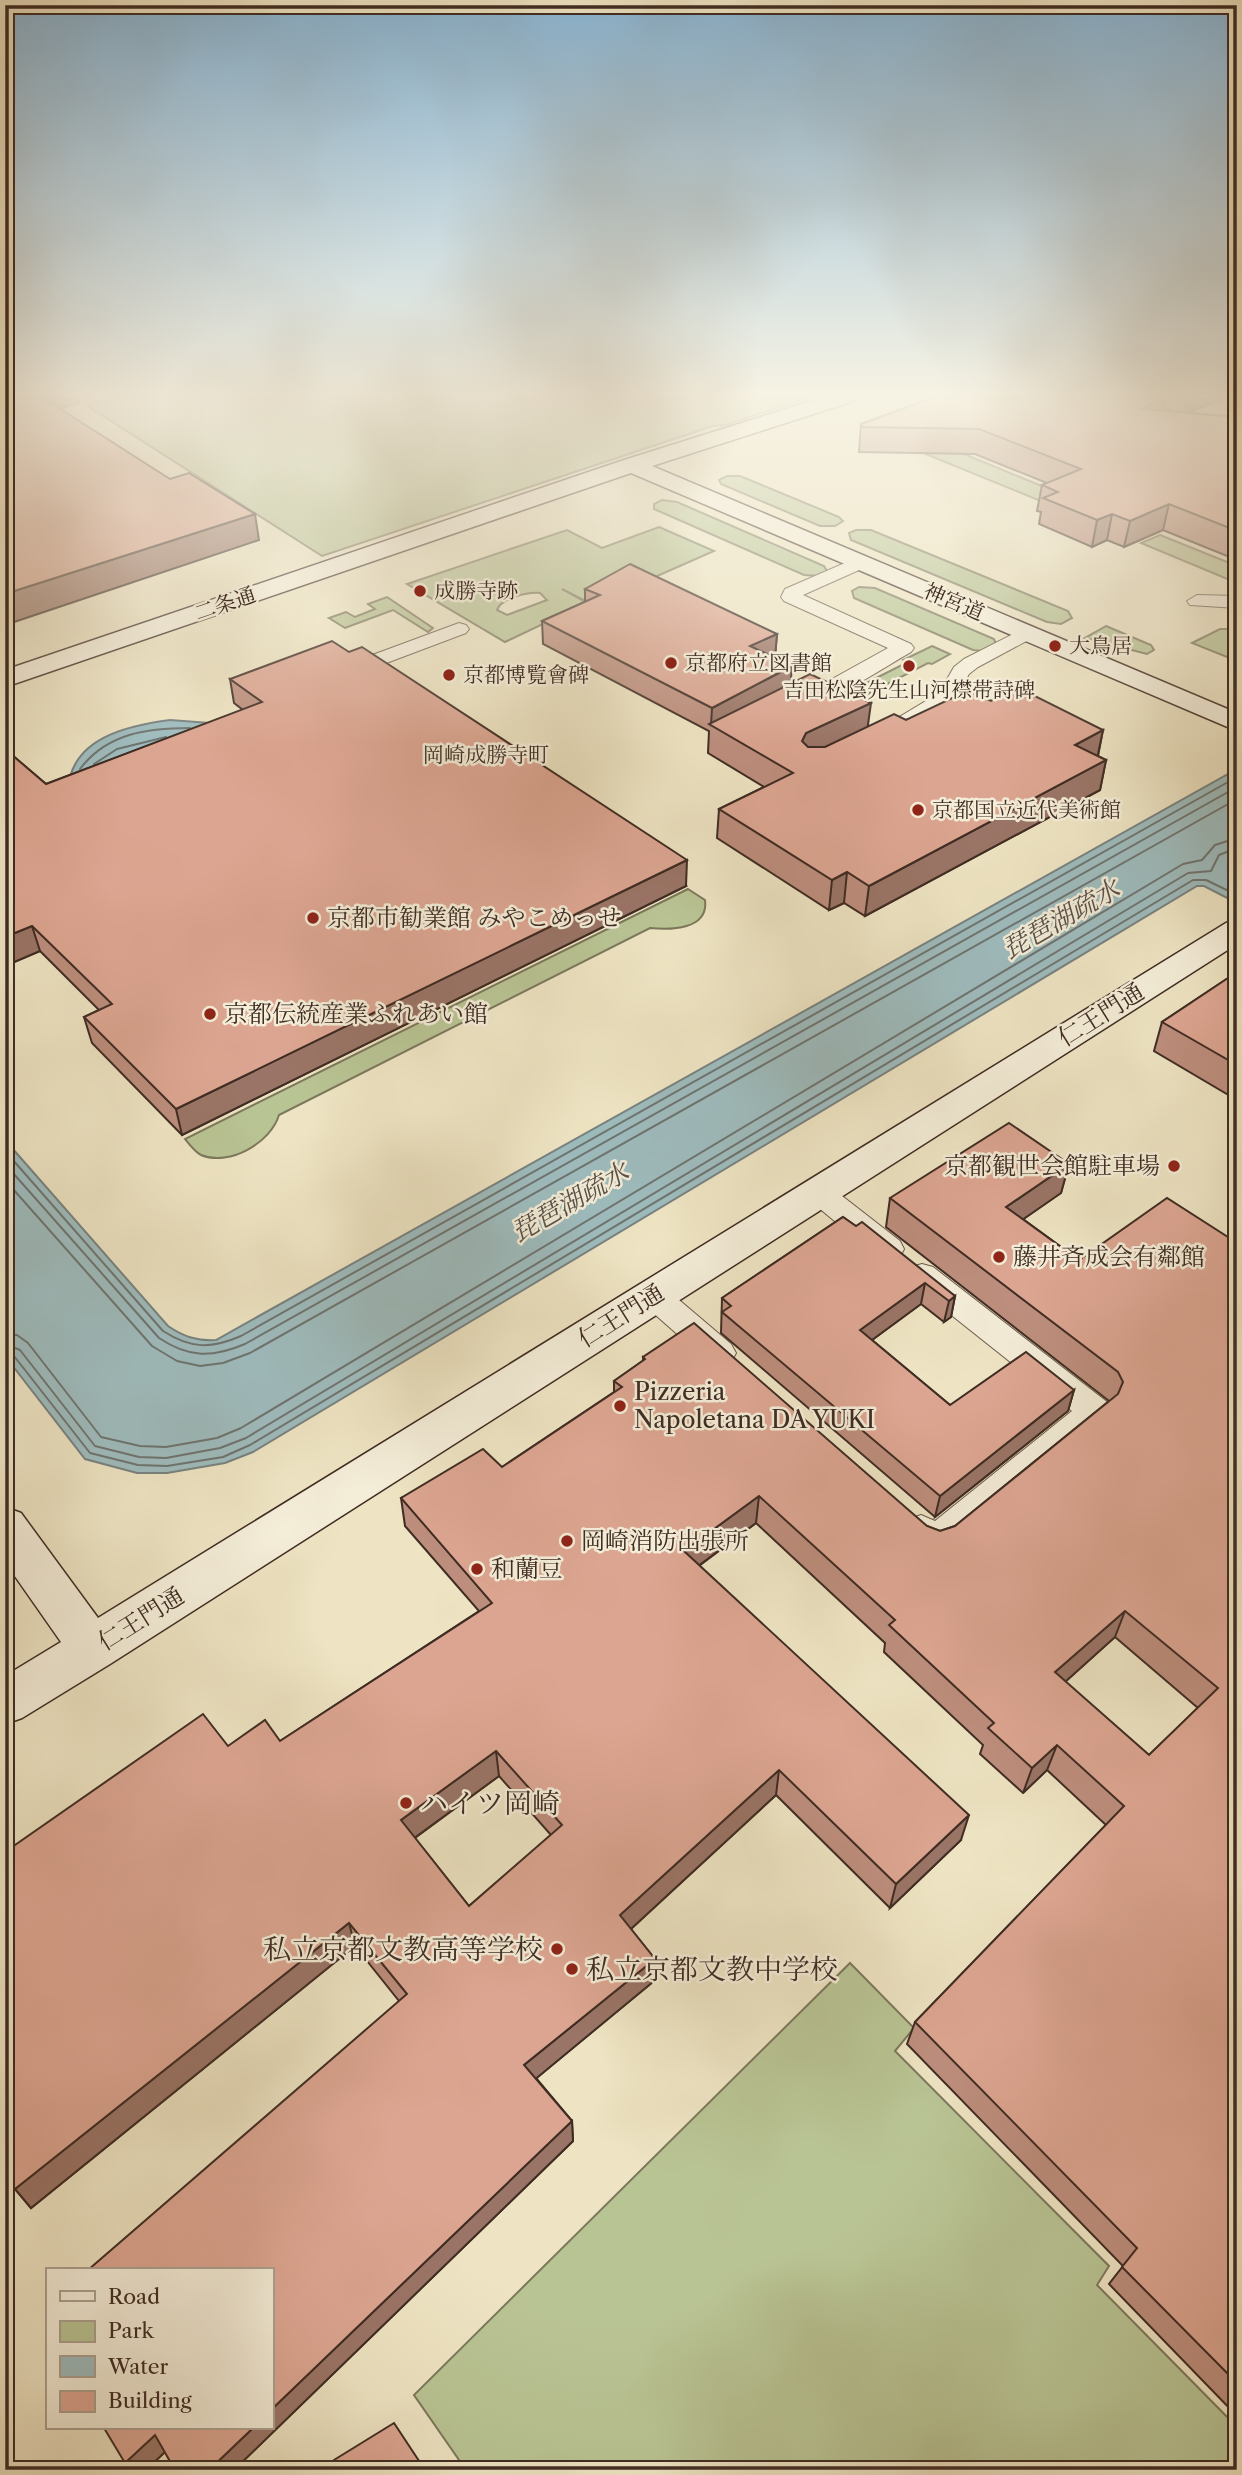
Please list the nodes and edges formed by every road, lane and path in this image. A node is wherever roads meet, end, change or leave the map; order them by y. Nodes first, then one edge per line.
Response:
1 (490, 514) edge
2 (746, 514) edge
3 (861, 562) junction
4 (1197, 601) dead end
5 (1237, 602) edge
6 (459, 629) dead end
7 (1027, 633) junction
8 (374, 661) edge
9 (5, 679) edge
10 (780, 706) edge
11 (1237, 723) edge
12 (877, 740) edge
13 (1237, 930) edge
14 (818, 1192) junction
15 (654, 1296) junction
16 (741, 1373) edge
17 (894, 1505) edge
18 (5, 1526) edge
19 (93, 1649) junction
20 (5, 1702) edge

1 - 9 street, 二条通
2 - 3 street, 神宮道
3 - 7 street, 神宮道
3 - 10 lane
4 - 5 lane
6 - 8 lane
7 - 11 street, 神宮道
7 - 12 lane
13 - 14 street, 仁王門通
14 - 15 street, 仁王門通
14 - 17 lane
15 - 16 lane
15 - 19 street, 仁王門通
18 - 19 street
19 - 20 street, 仁王門通

